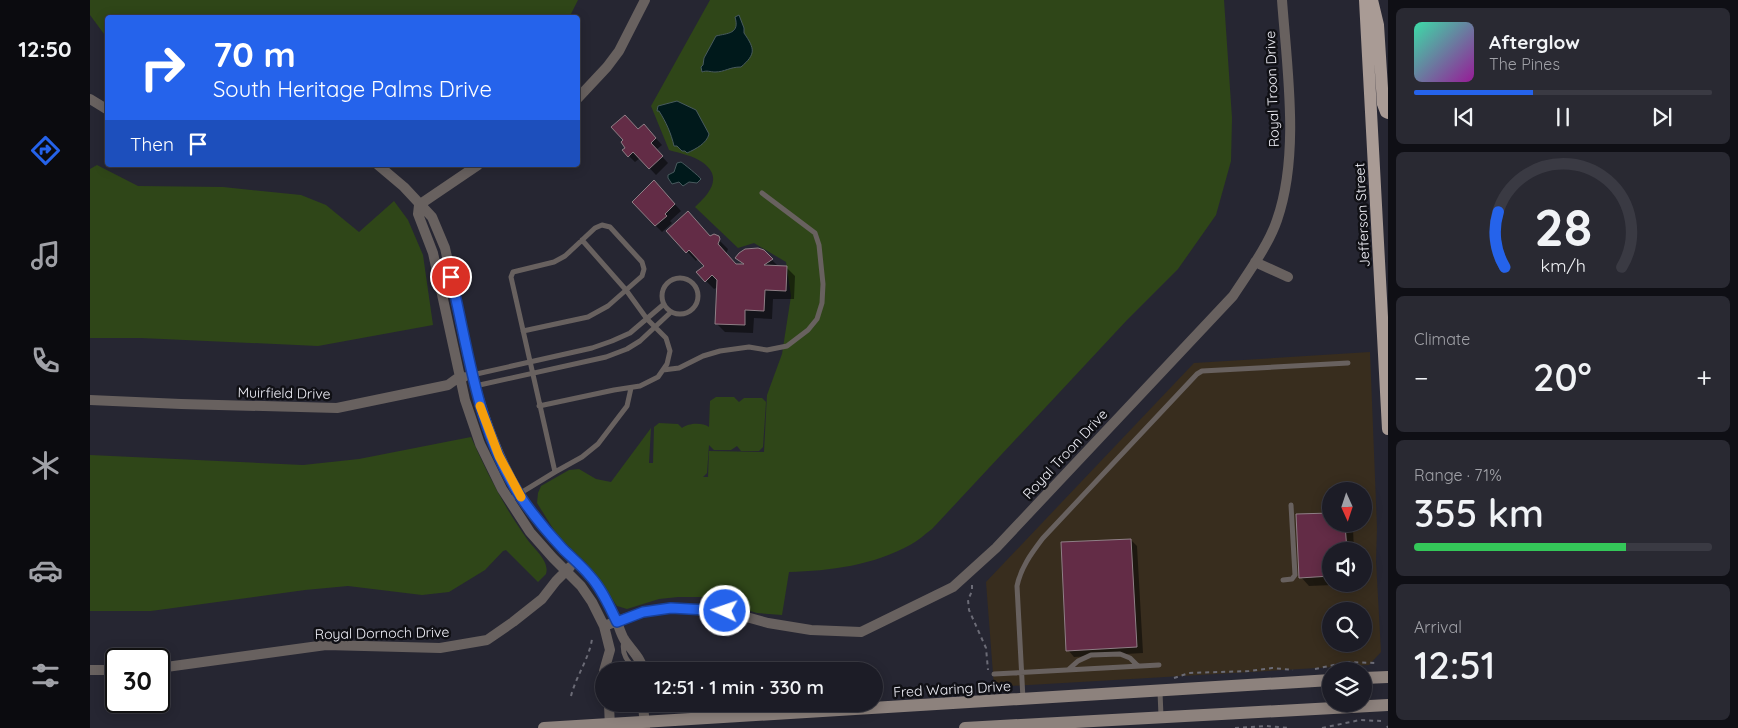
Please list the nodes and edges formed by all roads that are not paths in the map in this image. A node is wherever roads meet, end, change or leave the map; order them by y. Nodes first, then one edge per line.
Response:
1 (646, 0) edge
2 (1282, 0) edge
3 (1365, 0) edge
4 (1372, 0) edge
5 (580, 96) edge
6 (90, 99) edge
7 (105, 108) edge
8 (1388, 113) edge
9 (380, 167) edge
10 (475, 167) edge
11 (762, 193) dead end
12 (1376, 197) junction
13 (419, 205) junction
14 (582, 240) junction
15 (1388, 256) edge
16 (1255, 262) junction
17 (1288, 276) dead end
18 (626, 290) junction
19 (664, 304) junction
20 (671, 312) junction
21 (647, 318) junction
22 (655, 327) junction
23 (523, 332) junction
24 (529, 362) junction
25 (1348, 364) dead end
26 (663, 370) junction
27 (532, 374) junction
28 (460, 381) junction
29 (473, 381) junction
30 (631, 388) junction
31 (90, 400) edge
32 (539, 406) junction
33 (1388, 429) edge
34 (555, 472) junction
35 (519, 494) junction
36 (509, 501) junction
37 (1291, 505) dead end
38 (576, 562) junction
39 (567, 571) junction
40 (1283, 580) dead end
41 (617, 622) junction
42 (604, 626) junction
43 (625, 644) junction
44 (610, 650) junction
45 (607, 662) edge
46 (629, 662) edge
47 (640, 662) edge
48 (1159, 665) dead end
49 (170, 666) edge
50 (1138, 666) junction
51 (90, 670) edge
52 (105, 670) edge
53 (1068, 670) junction
54 (1022, 672) junction
55 (994, 674) road end
56 (1388, 677) edge
57 (1372, 678) edge
58 (1322, 681) edge
59 (1160, 691) junction
60 (1023, 700) junction
61 (1388, 705) edge
62 (609, 712) edge
63 (644, 712) edge
64 (1161, 718) junction
65 (644, 725) edge
66 (610, 726) edge
67 (544, 728) edge
68 (965, 728) edge

1 - 5 street
2 - 16 street, Royal Troon Drive
3 - 12 main road, Jefferson Street
4 - 8 main road
6 - 7 street
9 - 13 street
10 - 13 street
11 - 26 lane
12 - 15 main road
12 - 33 main road, Jefferson Street
13 - 28 street
13 - 29 street
14 - 18 lane
14 - 18 lane
14 - 23 lane
16 - 17 street
16 - 41 street, Royal Troon Drive
18 - 21 lane
18 - 23 lane
19 - 20 lane
19 - 20 lane
19 - 21 lane
20 - 22 lane
21 - 22 lane
21 - 24 lane
22 - 26 lane
22 - 27 lane
23 - 24 lane
24 - 27 lane
24 - 29 lane
25 - 54 lane
26 - 30 lane
27 - 29 lane
27 - 32 lane
28 - 29 street
28 - 31 street, Muirfield Drive
28 - 36 street
29 - 35 street
30 - 32 lane
30 - 34 lane
32 - 34 lane
34 - 35 lane
35 - 36 lane
35 - 38 street
36 - 39 street
37 - 40 lane
38 - 39 street, Royal Dornoch Drive
38 - 41 street
39 - 42 street
39 - 49 street, Royal Dornoch Drive
41 - 42 street, Royal Troon Drive
41 - 43 street
42 - 44 street
43 - 44 lane
43 - 46 lane
43 - 47 street
44 - 45 street
48 - 50 lane
50 - 53 lane
50 - 53 lane
51 - 52 street
53 - 54 lane
54 - 55 lane
54 - 60 lane
56 - 57 main road
58 - 59 main road, Fred Waring Drive
59 - 60 main road, Fred Waring Drive
59 - 64 lane
60 - 65 main road, Fred Waring Drive
61 - 64 main road
62 - 66 street
63 - 65 street
64 - 68 main road
65 - 66 main road, Fred Waring Drive
66 - 67 main road, Fred Waring Drive

